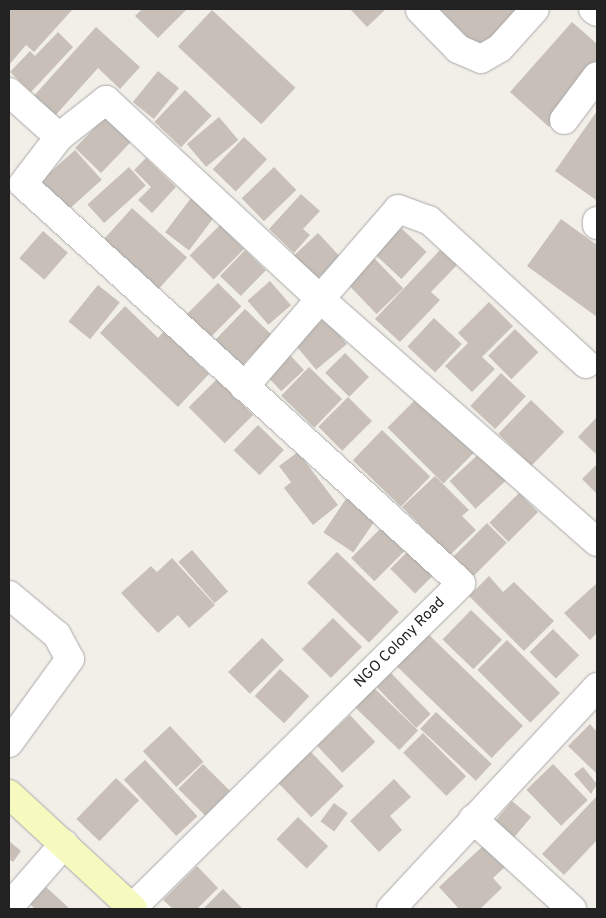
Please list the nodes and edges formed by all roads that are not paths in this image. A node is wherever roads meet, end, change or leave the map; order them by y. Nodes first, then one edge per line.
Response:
1 (535, 9) edge
2 (593, 9) edge
3 (420, 10) dead end
4 (597, 12) edge
5 (597, 76) edge
6 (9, 92) edge
7 (564, 120) dead end
8 (59, 137) junction
9 (597, 221) edge
10 (597, 225) edge
11 (318, 297) junction
12 (586, 364) dead end
13 (244, 387) junction
14 (597, 542) edge
15 (9, 595) edge
16 (597, 687) edge
17 (9, 743) edge
18 (9, 794) edge
19 (473, 819) junction
20 (64, 844) junction
21 (9, 907) edge
22 (132, 909) edge
23 (391, 909) edge
24 (572, 909) edge

1 - 3 street
2 - 4 street
5 - 7 street
6 - 8 street
8 - 11 street
8 - 13 street
9 - 10 street
11 - 12 street
11 - 13 street
11 - 14 street
13 - 22 street, NGO Colony Road
15 - 17 street
16 - 19 street
18 - 20 street
19 - 23 street
19 - 24 street
20 - 21 street
20 - 22 street

